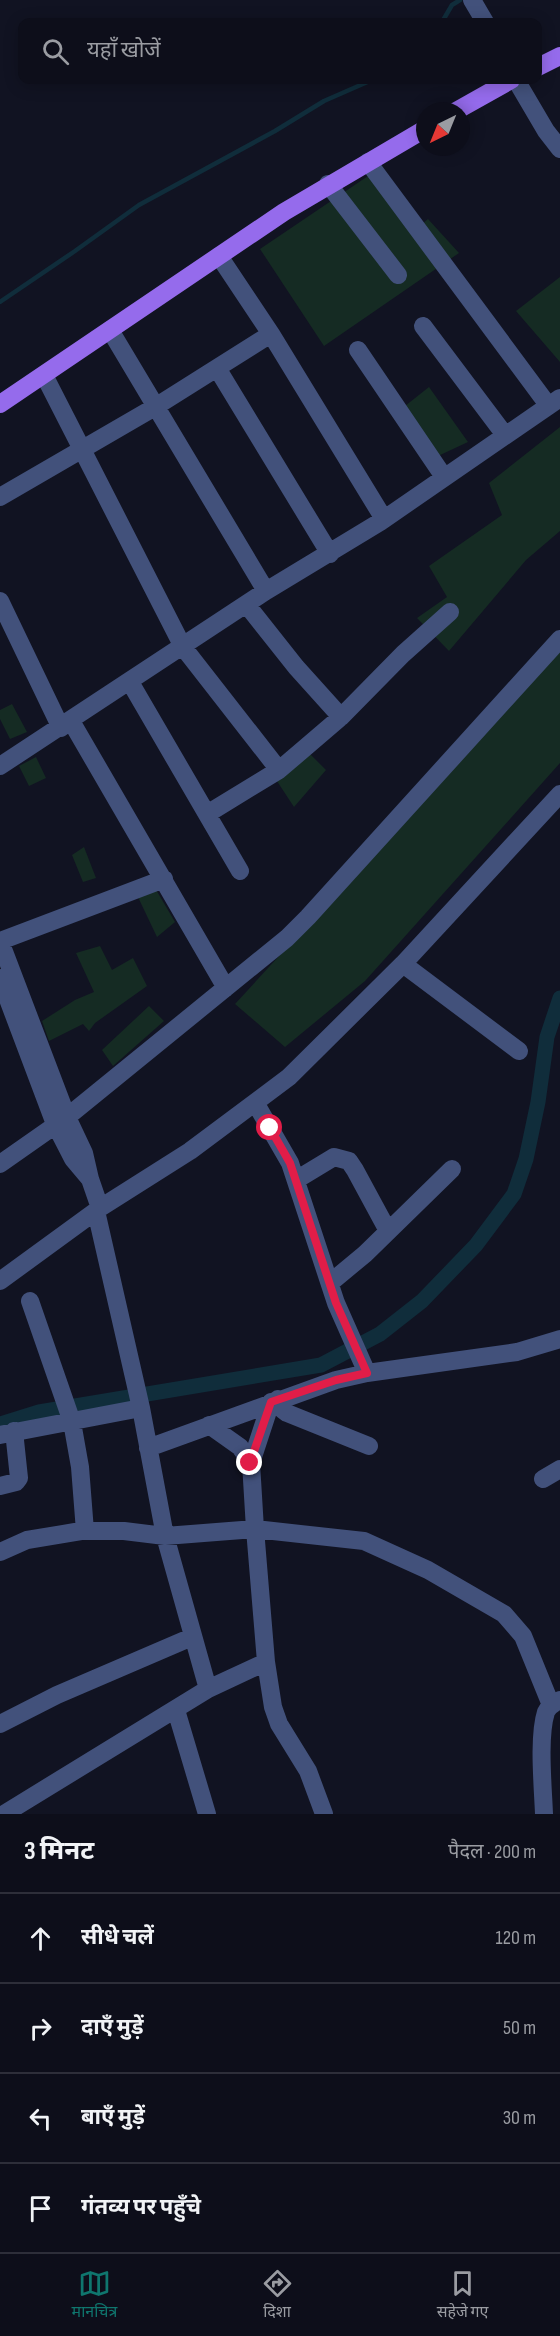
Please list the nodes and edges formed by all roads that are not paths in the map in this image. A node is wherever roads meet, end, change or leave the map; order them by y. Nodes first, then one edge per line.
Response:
1 (472, 0) edge
2 (483, 18) edge
3 (560, 56) edge
4 (542, 65) edge
5 (504, 84) edge
6 (518, 84) edge
7 (470, 103) edge
8 (416, 134) edge
9 (560, 149) edge
10 (368, 162) junction
11 (328, 184) junction
12 (219, 256) junction
13 (398, 275) dead end
14 (423, 326) dead end
15 (110, 330) junction
16 (271, 334) junction
17 (358, 350) dead end
18 (217, 368) junction
19 (44, 375) junction
20 (554, 402) edge
21 (0, 404) edge
22 (155, 407) junction
23 (506, 435) junction
24 (81, 448) junction
25 (444, 477) junction
26 (0, 497) edge
27 (384, 519) junction
28 (330, 554) junction
29 (266, 591) junction
30 (0, 601) edge
31 (246, 604) junction
32 (450, 612) dead end
33 (560, 639) edge
34 (183, 647) junction
35 (130, 682) junction
36 (341, 717) junction
37 (66, 724) junction
38 (0, 766) edge
39 (279, 770) junction
40 (560, 794) edge
41 (207, 814) junction
42 (240, 870) dead end
43 (164, 879) junction
44 (0, 941) edge
45 (403, 964) junction
46 (0, 978) edge
47 (226, 988) junction
48 (519, 1051) dead end
49 (256, 1104) junction
50 (61, 1120) junction
51 (0, 1164) edge
52 (452, 1169) dead end
53 (296, 1180) junction
54 (98, 1210) junction
55 (388, 1231) junction
56 (0, 1281) edge
57 (330, 1283) junction
58 (30, 1300) dead end
59 (560, 1339) edge
60 (360, 1357) junction
61 (275, 1401) junction
62 (141, 1408) junction
63 (72, 1422) junction
64 (208, 1425) junction
65 (7, 1433) edge
66 (369, 1446) dead end
67 (148, 1448) junction
68 (250, 1463) junction
69 (560, 1469) edge
70 (543, 1479) dead end
71 (0, 1486) edge
72 (255, 1529) junction
73 (85, 1531) junction
74 (165, 1536) junction
75 (0, 1552) edge
76 (192, 1637) junction
77 (266, 1662) junction
78 (208, 1689) junction
79 (555, 1702) edge
80 (176, 1710) junction
81 (0, 1724) edge
82 (4, 1814) edge
83 (207, 1814) edge
84 (324, 1814) edge
85 (543, 1814) edge

1 - 2 street
3 - 4 main road
5 - 7 main road
6 - 9 street
8 - 10 main road
10 - 11 main road
10 - 20 street
11 - 12 main road
11 - 13 street
12 - 15 main road
12 - 16 street
14 - 23 street
15 - 19 main road
15 - 22 street
16 - 18 street
16 - 27 street
17 - 25 street
18 - 22 street
18 - 28 street
19 - 21 main road
19 - 24 street
20 - 23 street
22 - 24 street
22 - 29 street
23 - 25 street
24 - 26 street
24 - 34 street
25 - 27 street
27 - 28 street
28 - 29 street
29 - 31 street
30 - 37 street
31 - 34 street
31 - 36 street
32 - 36 street
33 - 47 street
34 - 35 street
34 - 39 street
35 - 37 street
35 - 41 street
36 - 39 street
37 - 38 street
37 - 43 street
39 - 41 street
40 - 45 street
41 - 42 street
43 - 44 street
43 - 47 street
44 - 50 street
45 - 48 street
45 - 49 street
46 - 50 street
47 - 50 street
49 - 53 street
49 - 54 street
50 - 51 street
50 - 54 street
52 - 55 street
53 - 55 street
53 - 57 street
54 - 56 street
54 - 62 street
55 - 57 street
57 - 60 street
58 - 63 street
59 - 60 street
60 - 61 street
61 - 64 street
61 - 66 street
61 - 68 street
62 - 63 street
62 - 67 street
63 - 65 street
63 - 73 street
64 - 67 street
64 - 68 street
65 - 71 street
67 - 74 street
68 - 72 street
69 - 70 street
72 - 74 street
72 - 77 street
72 - 79 street
73 - 74 street
73 - 75 street
74 - 76 street
76 - 78 street
76 - 81 street
77 - 78 street
77 - 84 street
78 - 80 street
79 - 85 street
80 - 82 street
80 - 83 street

